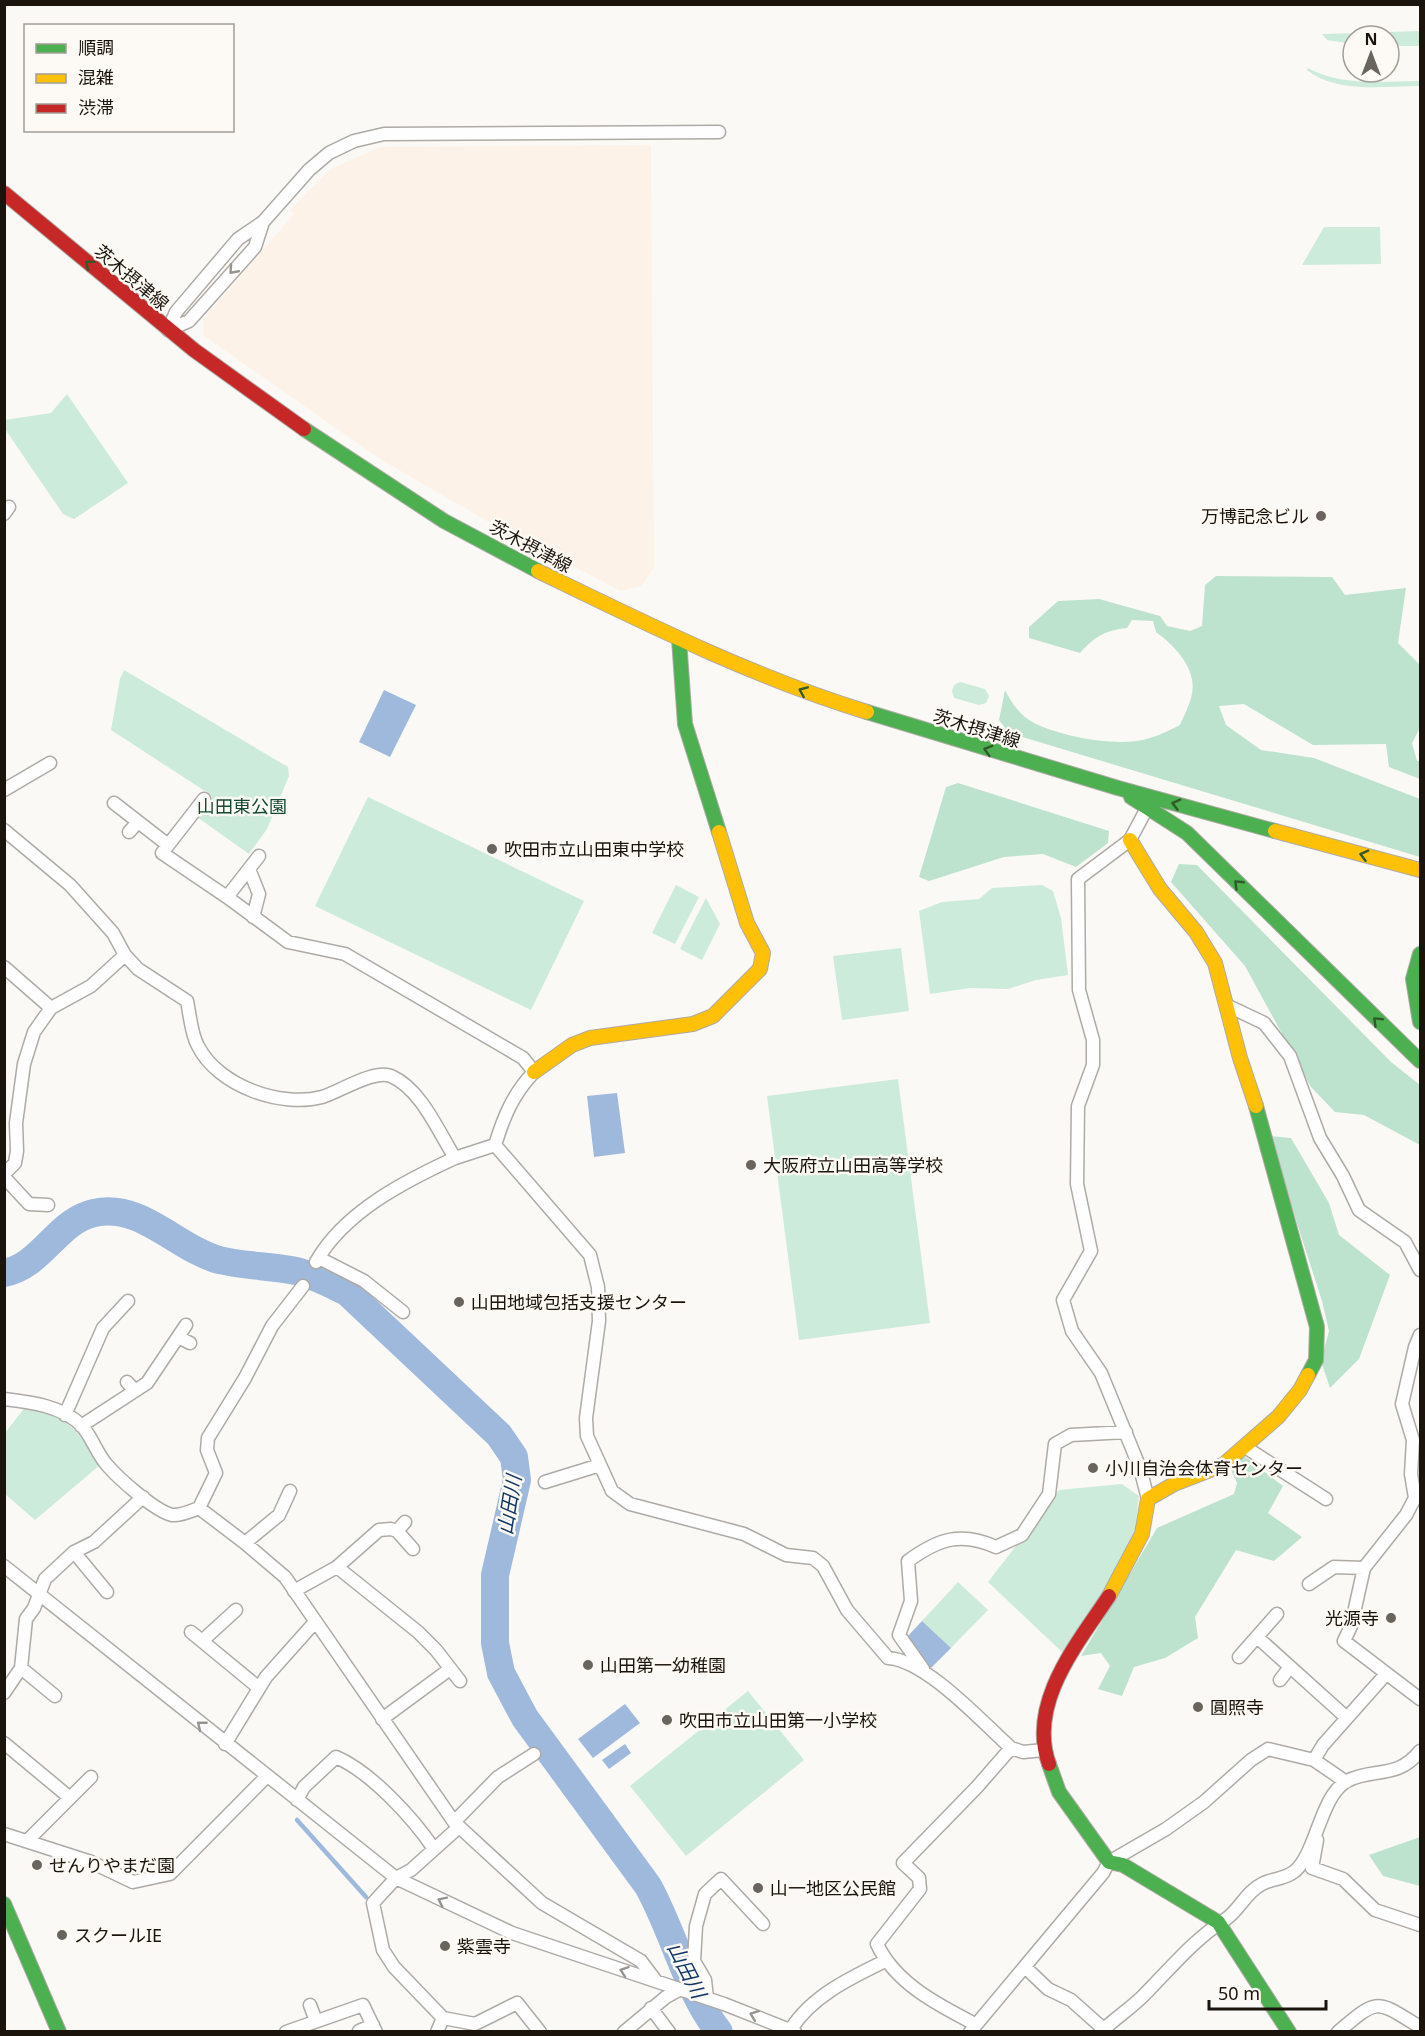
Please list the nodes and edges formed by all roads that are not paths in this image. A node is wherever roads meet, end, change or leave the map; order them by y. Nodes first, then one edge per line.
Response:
1 (719, 132) dead end
2 (4, 193) edge
3 (263, 222) junction
4 (168, 330) junction
5 (679, 639) junction
6 (50, 763) dead end
7 (1118, 788) junction
8 (4, 790) edge
9 (204, 799) dead end
10 (114, 803) dead end
11 (1147, 808) junction
12 (138, 822) junction
13 (4, 830) edge
14 (129, 832) dead end
15 (1130, 840) junction
16 (168, 845) junction
17 (259, 856) dead end
18 (249, 869) junction
19 (1420, 870) edge
20 (227, 897) junction
21 (253, 917) junction
22 (1420, 954) edge
23 (125, 955) junction
24 (4, 967) edge
25 (1226, 1005) junction
26 (51, 1008) junction
27 (1420, 1022) edge
28 (1420, 1061) edge
29 (534, 1072) junction
30 (495, 1145) junction
31 (455, 1158) junction
32 (4, 1175) edge
33 (48, 1205) dead end
34 (1420, 1270) edge
35 (303, 1286) dead end
36 (128, 1301) dead end
37 (403, 1312) dead end
38 (186, 1325) dead end
39 (1420, 1335) edge
40 (178, 1336) junction
41 (190, 1343) dead end
42 (4, 1399) edge
43 (65, 1415) junction
44 (81, 1426) junction
45 (1126, 1432) junction
46 (1245, 1447) junction
47 (600, 1464) junction
48 (545, 1482) dead end
49 (290, 1491) dead end
50 (144, 1497) junction
51 (1148, 1499) junction
52 (1326, 1499) dead end
53 (199, 1508) junction
54 (245, 1543) junction
55 (413, 1549) dead end
56 (74, 1552) junction
57 (4, 1566) edge
58 (337, 1567) junction
59 (1364, 1568) junction
60 (1309, 1584) dead end
61 (294, 1591) junction
62 (107, 1592) dead end
63 (39, 1593) junction
64 (237, 1610) dead end
65 (1277, 1614) dead end
66 (315, 1622) junction
67 (191, 1632) dead end
68 (1257, 1637) junction
69 (202, 1641) junction
70 (1239, 1657) dead end
71 (1290, 1667) junction
72 (21, 1668) junction
73 (450, 1669) junction
74 (923, 1670) junction
75 (1386, 1674) junction
76 (1280, 1680) dead end
77 (460, 1682) dead end
78 (259, 1688) junction
79 (4, 1693) edge
80 (55, 1696) dead end
81 (1420, 1700) edge
82 (1347, 1718) junction
83 (382, 1719) junction
84 (4, 1743) edge
85 (225, 1744) junction
86 (1011, 1748) junction
87 (1044, 1750) junction
88 (534, 1754) dead end
89 (1419, 1756) edge
90 (1314, 1760) junction
91 (91, 1777) dead end
92 (266, 1777) junction
93 (1346, 1782) junction
94 (69, 1797) junction
95 (297, 1800) junction
96 (456, 1825) junction
97 (1317, 1830) junction
98 (4, 1834) edge
99 (28, 1840) junction
100 (434, 1849) junction
101 (1109, 1862) junction
102 (396, 1878) junction
103 (4, 1904) edge
104 (1218, 1922) junction
105 (764, 1924) dead end
106 (1420, 1925) edge
107 (885, 1961) junction
108 (1025, 1967) junction
109 (656, 1982) junction
110 (680, 1990) junction
111 (709, 1996) junction
112 (310, 2005) dead end
113 (651, 2008) junction
114 (443, 2018) junction
115 (316, 2021) junction
116 (1420, 2027) edge
117 (375, 2028) edge
118 (973, 2028) edge
119 (793, 2030) edge
120 (59, 2031) edge
121 (286, 2031) edge
122 (359, 2031) edge
123 (437, 2031) edge
124 (540, 2031) edge
125 (624, 2031) edge
126 (669, 2031) edge
127 (1104, 2031) edge
128 (1289, 2031) edge
129 (1338, 2031) edge

1 - 3 street
4 -> 2 main road, 茨木摂津線
3 - 4 street
3 -> 4 street
4 - 5 main road, 茨木摂津線
7 -> 5 main road, 茨木摂津線
5 - 29 main road
6 - 8 street
7 - 11 main road, 茨木摂津線
19 -> 7 main road, 茨木摂津線
9 - 16 street
10 - 12 street
11 - 15 street
28 -> 11 main road, 茨木摂津線
12 - 14 street
12 - 16 street
13 - 23 street
15 - 25 main road
15 - 45 street
16 - 20 street
17 - 18 street
18 - 20 street
18 - 21 street
20 - 21 street
21 - 29 street
22 - 27 main road
23 - 26 street
23 - 31 street
24 - 26 street
25 - 34 street
25 - 46 main road
26 - 32 street
29 - 30 street
30 - 31 street
30 - 47 street
31 - 37 street
32 - 33 street
35 - 53 street
36 - 43 street
38 - 40 street
39 - 59 street
40 - 41 street
40 - 44 street
42 - 43 street
43 - 44 street
44 - 50 street
45 - 51 street
45 - 74 street
46 - 51 main road
46 - 52 street
47 - 48 street
47 - 74 street
49 - 54 street
50 - 53 street
50 - 56 street
51 - 87 main road
53 - 54 street
54 - 61 street
55 - 58 street
56 - 62 street
56 - 63 street
57 - 63 street
58 - 61 street
58 - 73 street
59 - 60 street
59 - 75 street
61 - 66 street
63 - 72 street
85 -> 63 street
64 - 69 street
65 - 68 street
66 - 78 street
66 - 83 street
67 - 69 street
68 - 70 street
68 - 71 street
69 - 78 street
71 - 76 street
71 - 82 street
72 - 79 street
72 - 80 street
73 - 77 street
73 - 83 street
74 - 86 street
75 - 81 street
75 - 82 street
78 - 85 street
82 - 90 street
83 - 96 street
84 - 94 street
85 - 92 street
86 - 87 street
86 - 107 street
87 - 101 main road
88 - 96 street
89 - 93 street
90 - 93 street
90 - 101 street
91 - 94 street
92 - 95 street
92 - 99 street
93 - 97 street
94 - 99 street
95 - 100 street
95 - 102 street
96 - 100 street
96 - 109 street
97 - 104 street
97 - 106 street
98 - 99 street
100 - 102 street
101 - 104 main road
101 - 108 street
109 -> 102 street
102 - 114 street
103 - 120 main road
104 - 127 street
104 - 128 main road
105 - 111 street
107 - 118 street
107 - 119 street
108 - 118 street
108 - 127 street
109 - 110 street
110 - 111 street
110 - 113 street
119 -> 111 street
112 - 115 street
113 - 125 street
113 - 126 street
114 - 123 street
114 - 124 street
115 - 117 street
115 - 121 street
116 - 129 street
117 - 122 street

